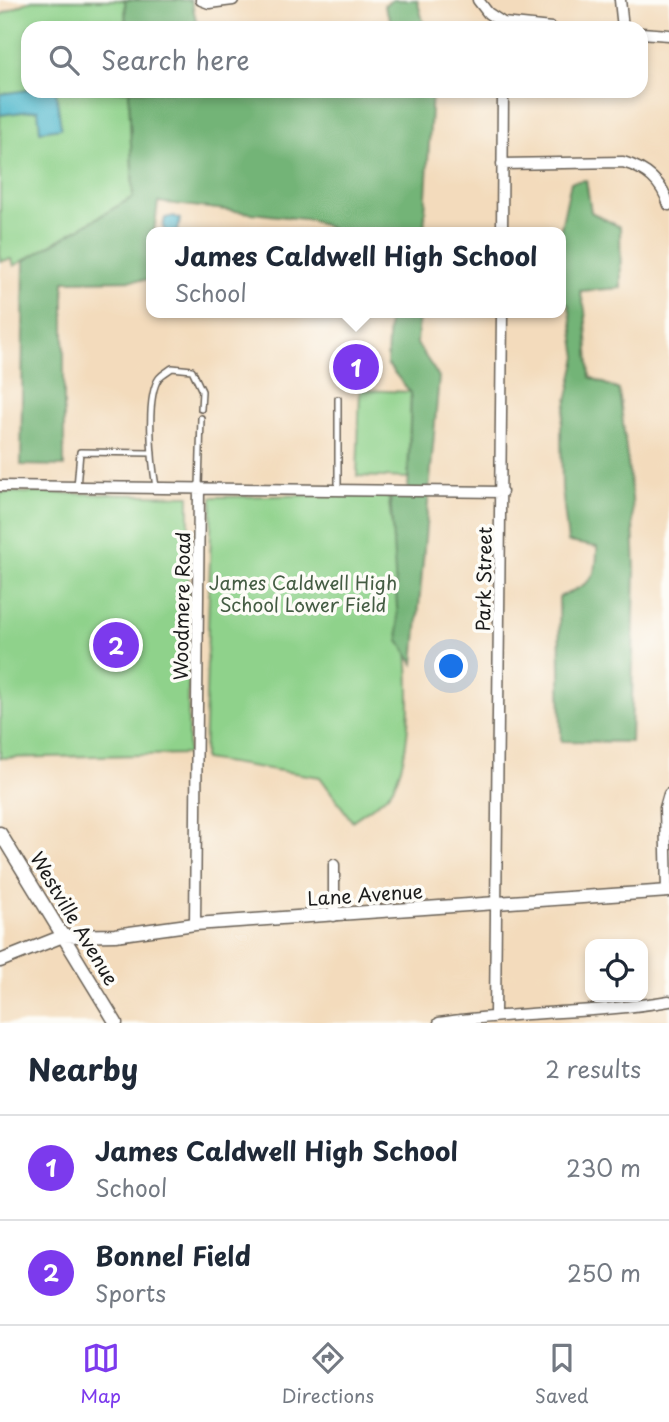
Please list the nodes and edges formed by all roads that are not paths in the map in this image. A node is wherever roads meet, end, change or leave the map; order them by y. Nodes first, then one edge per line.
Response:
1 (201, 0) edge
2 (233, 0) edge
3 (478, 0) edge
4 (620, 0) edge
5 (497, 21) edge
6 (622, 21) edge
7 (648, 34) edge
8 (669, 35) edge
9 (503, 98) edge
10 (502, 164) junction
11 (669, 205) edge
12 (502, 227) edge
13 (502, 318) edge
14 (338, 399) dead end
15 (201, 409) dead end
16 (201, 418) dead end
17 (152, 453) junction
18 (0, 486) edge
19 (77, 487) junction
20 (156, 487) junction
21 (199, 487) junction
22 (338, 488) junction
23 (502, 492) junction
24 (669, 794) edge
25 (0, 833) edge
26 (334, 865) dead end
27 (668, 891) edge
28 (495, 903) junction
29 (334, 916) junction
30 (195, 925) junction
31 (63, 936) junction
32 (0, 961) edge
33 (669, 1001) edge
34 (495, 1014) junction
35 (116, 1023) edge
36 (439, 1023) edge

1 - 2 street
3 - 5 street
4 - 6 street
7 - 8 street
9 - 10 street
10 - 11 street
10 - 12 street
13 - 23 street, Park Street
14 - 22 lane
15 - 17 lane
16 - 21 lane
17 - 19 lane
17 - 20 lane
18 - 19 street
19 - 20 street
20 - 21 street
21 - 22 street
21 - 30 street, Woodmere Road
22 - 23 street
23 - 28 street, Park Street
24 - 27 street
25 - 31 street, Westville Avenue
26 - 29 street
27 - 28 street, Lane Avenue
28 - 29 street, Lane Avenue
28 - 34 street, Park Street
29 - 30 street, Lane Avenue
30 - 31 street, Lane Avenue
31 - 32 street, Lane Avenue
31 - 35 street, Westville Avenue
33 - 34 street
34 - 36 street

